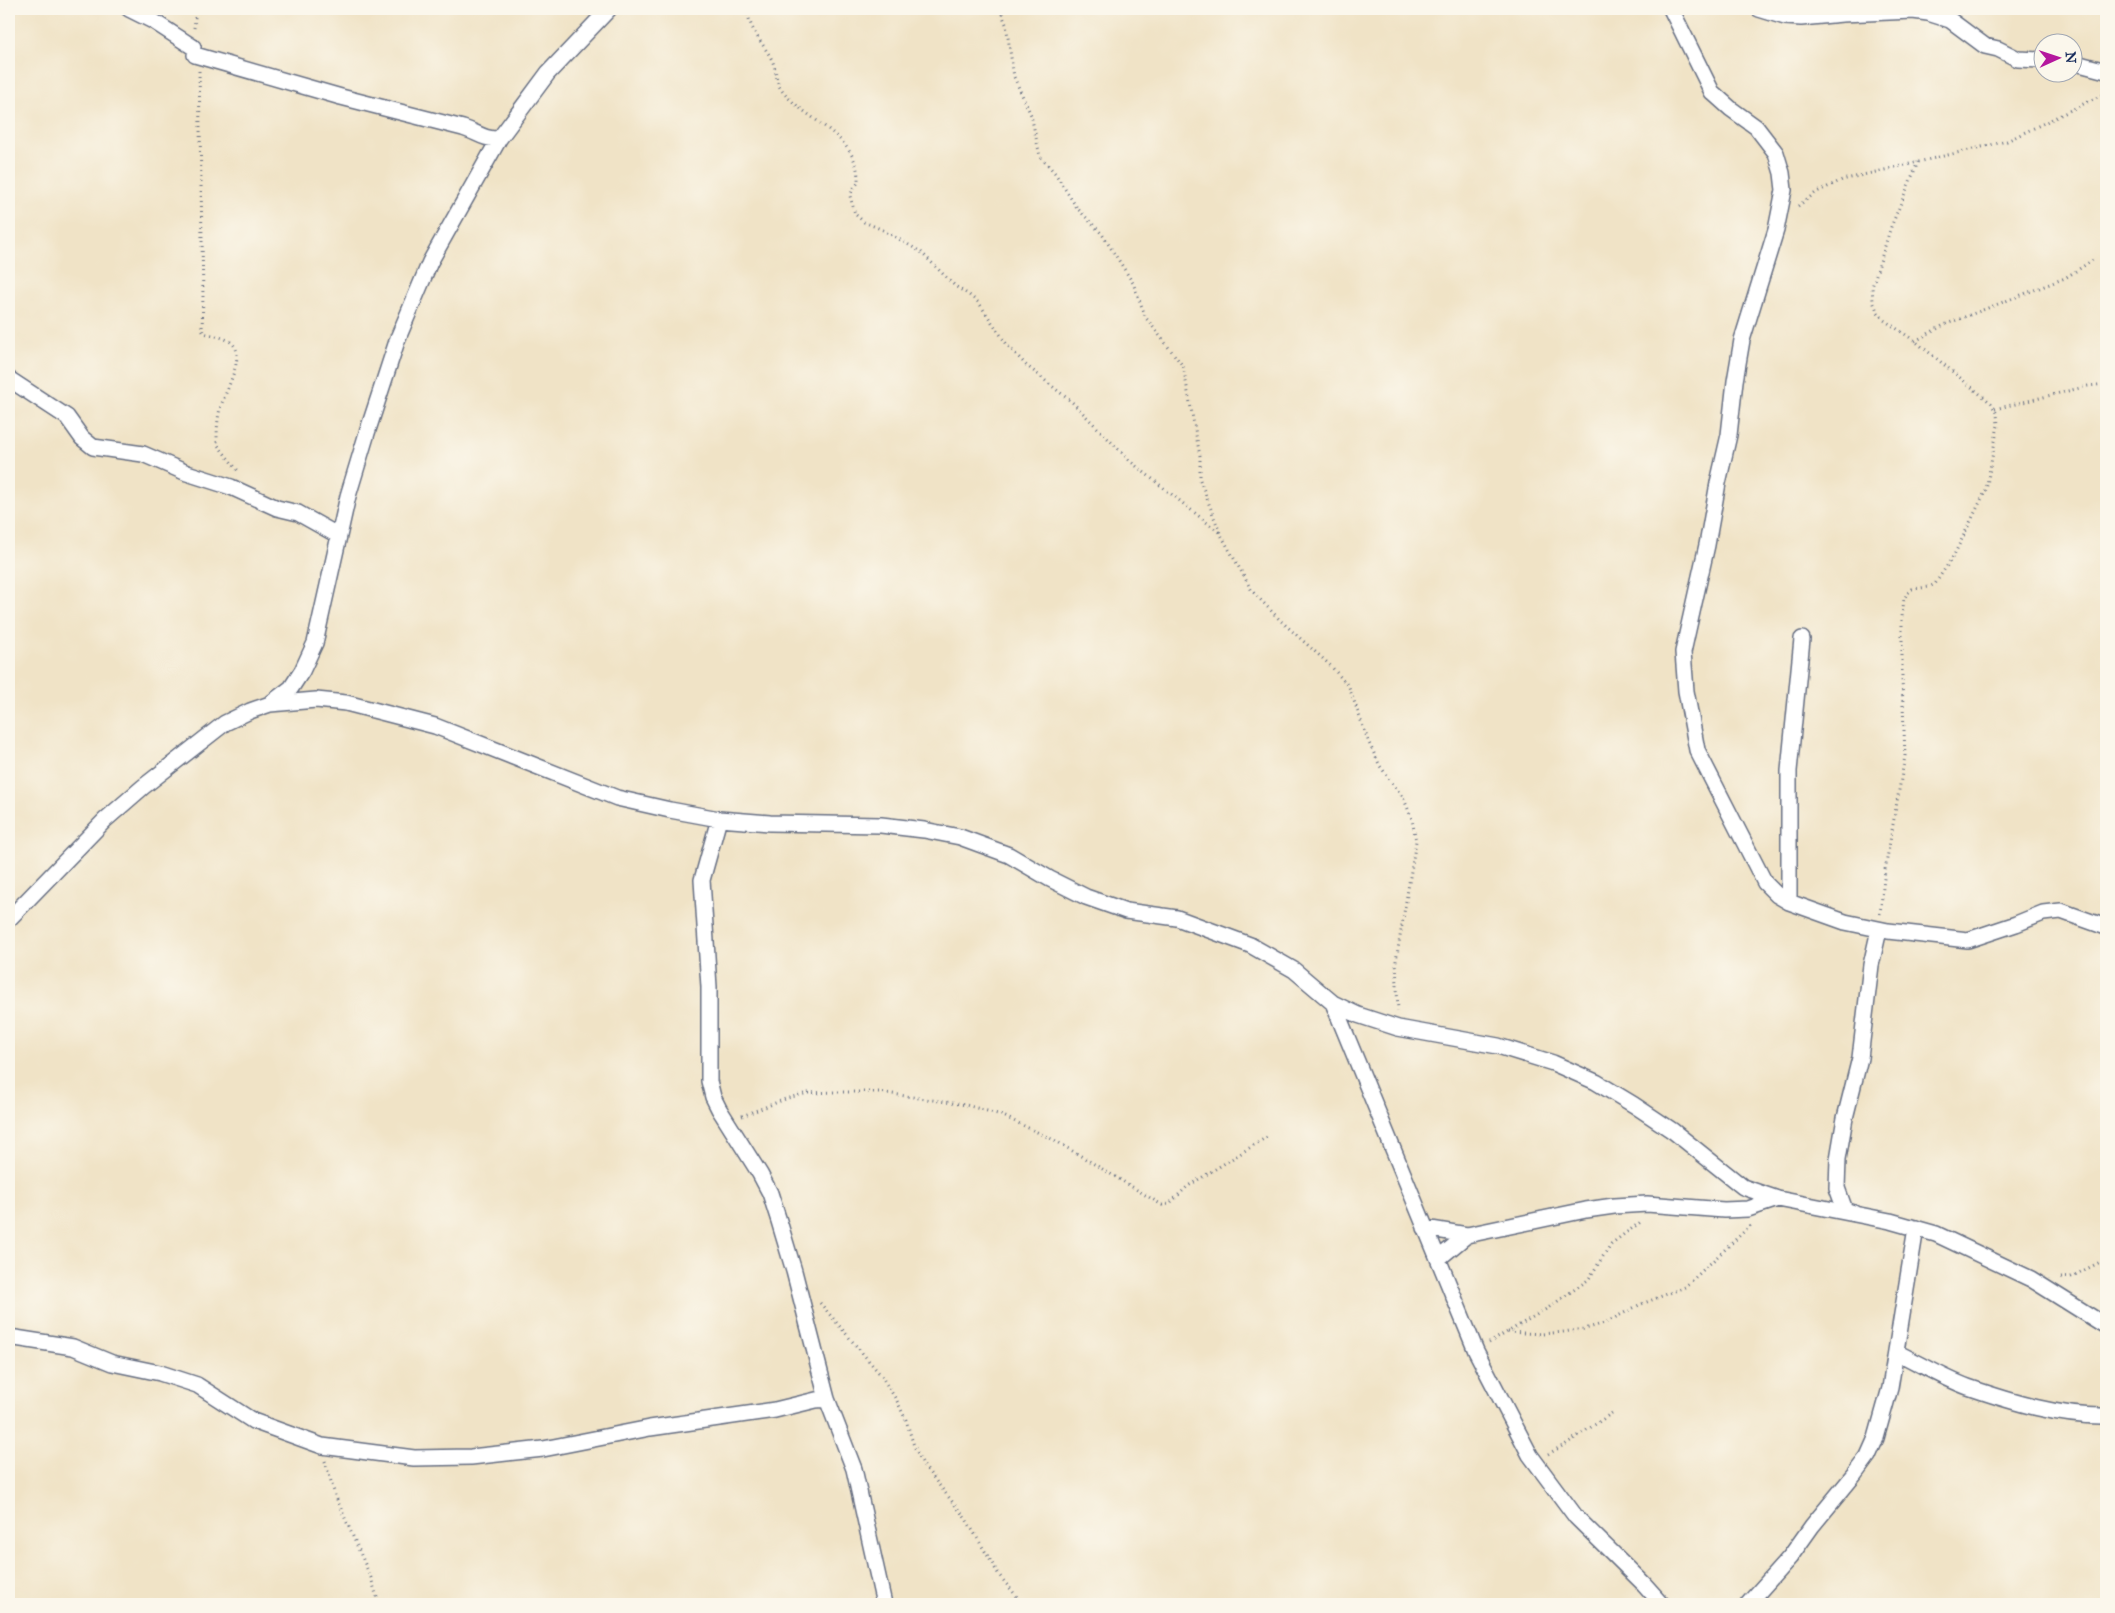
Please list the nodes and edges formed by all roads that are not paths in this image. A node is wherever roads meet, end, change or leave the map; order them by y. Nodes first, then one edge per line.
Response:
1 (129, 9) edge
2 (609, 9) edge
3 (1671, 9) edge
4 (1759, 9) edge
5 (2032, 60) edge
6 (2082, 65) edge
7 (2106, 71) edge
8 (500, 139) junction
9 (9, 379) edge
10 (339, 536) junction
11 (1802, 639) dead end
12 (270, 704) junction
13 (719, 819) junction
14 (1789, 902) junction
15 (9, 919) edge
16 (2106, 928) edge
17 (1879, 930) junction
18 (1333, 1003) junction
19 (1778, 1198) junction
20 (1854, 1213) junction
21 (1425, 1228) junction
22 (1916, 1228) junction
23 (1467, 1235) junction
24 (1438, 1259) junction
25 (2106, 1326) edge
26 (9, 1337) edge
27 (1896, 1352) junction
28 (827, 1399) junction
29 (2106, 1416) edge
30 (884, 1604) edge
31 (1662, 1604) edge
32 (1748, 1604) edge

1 - 8 street
2 - 8 street
3 - 14 street
4 - 5 street
6 - 7 street
8 - 10 street
9 - 10 street
10 - 12 street
11 - 14 street
12 - 13 street
12 - 15 street
13 - 18 street
13 - 28 street
14 - 17 street
16 - 17 street
17 - 20 street
18 - 19 street
18 - 21 street
19 - 20 street
19 - 23 street
20 - 22 street
21 - 23 street
21 - 24 street
22 - 25 street
22 - 27 street
23 - 24 street
24 - 31 street
26 - 28 street
27 - 29 street
27 - 32 street
28 - 30 street

